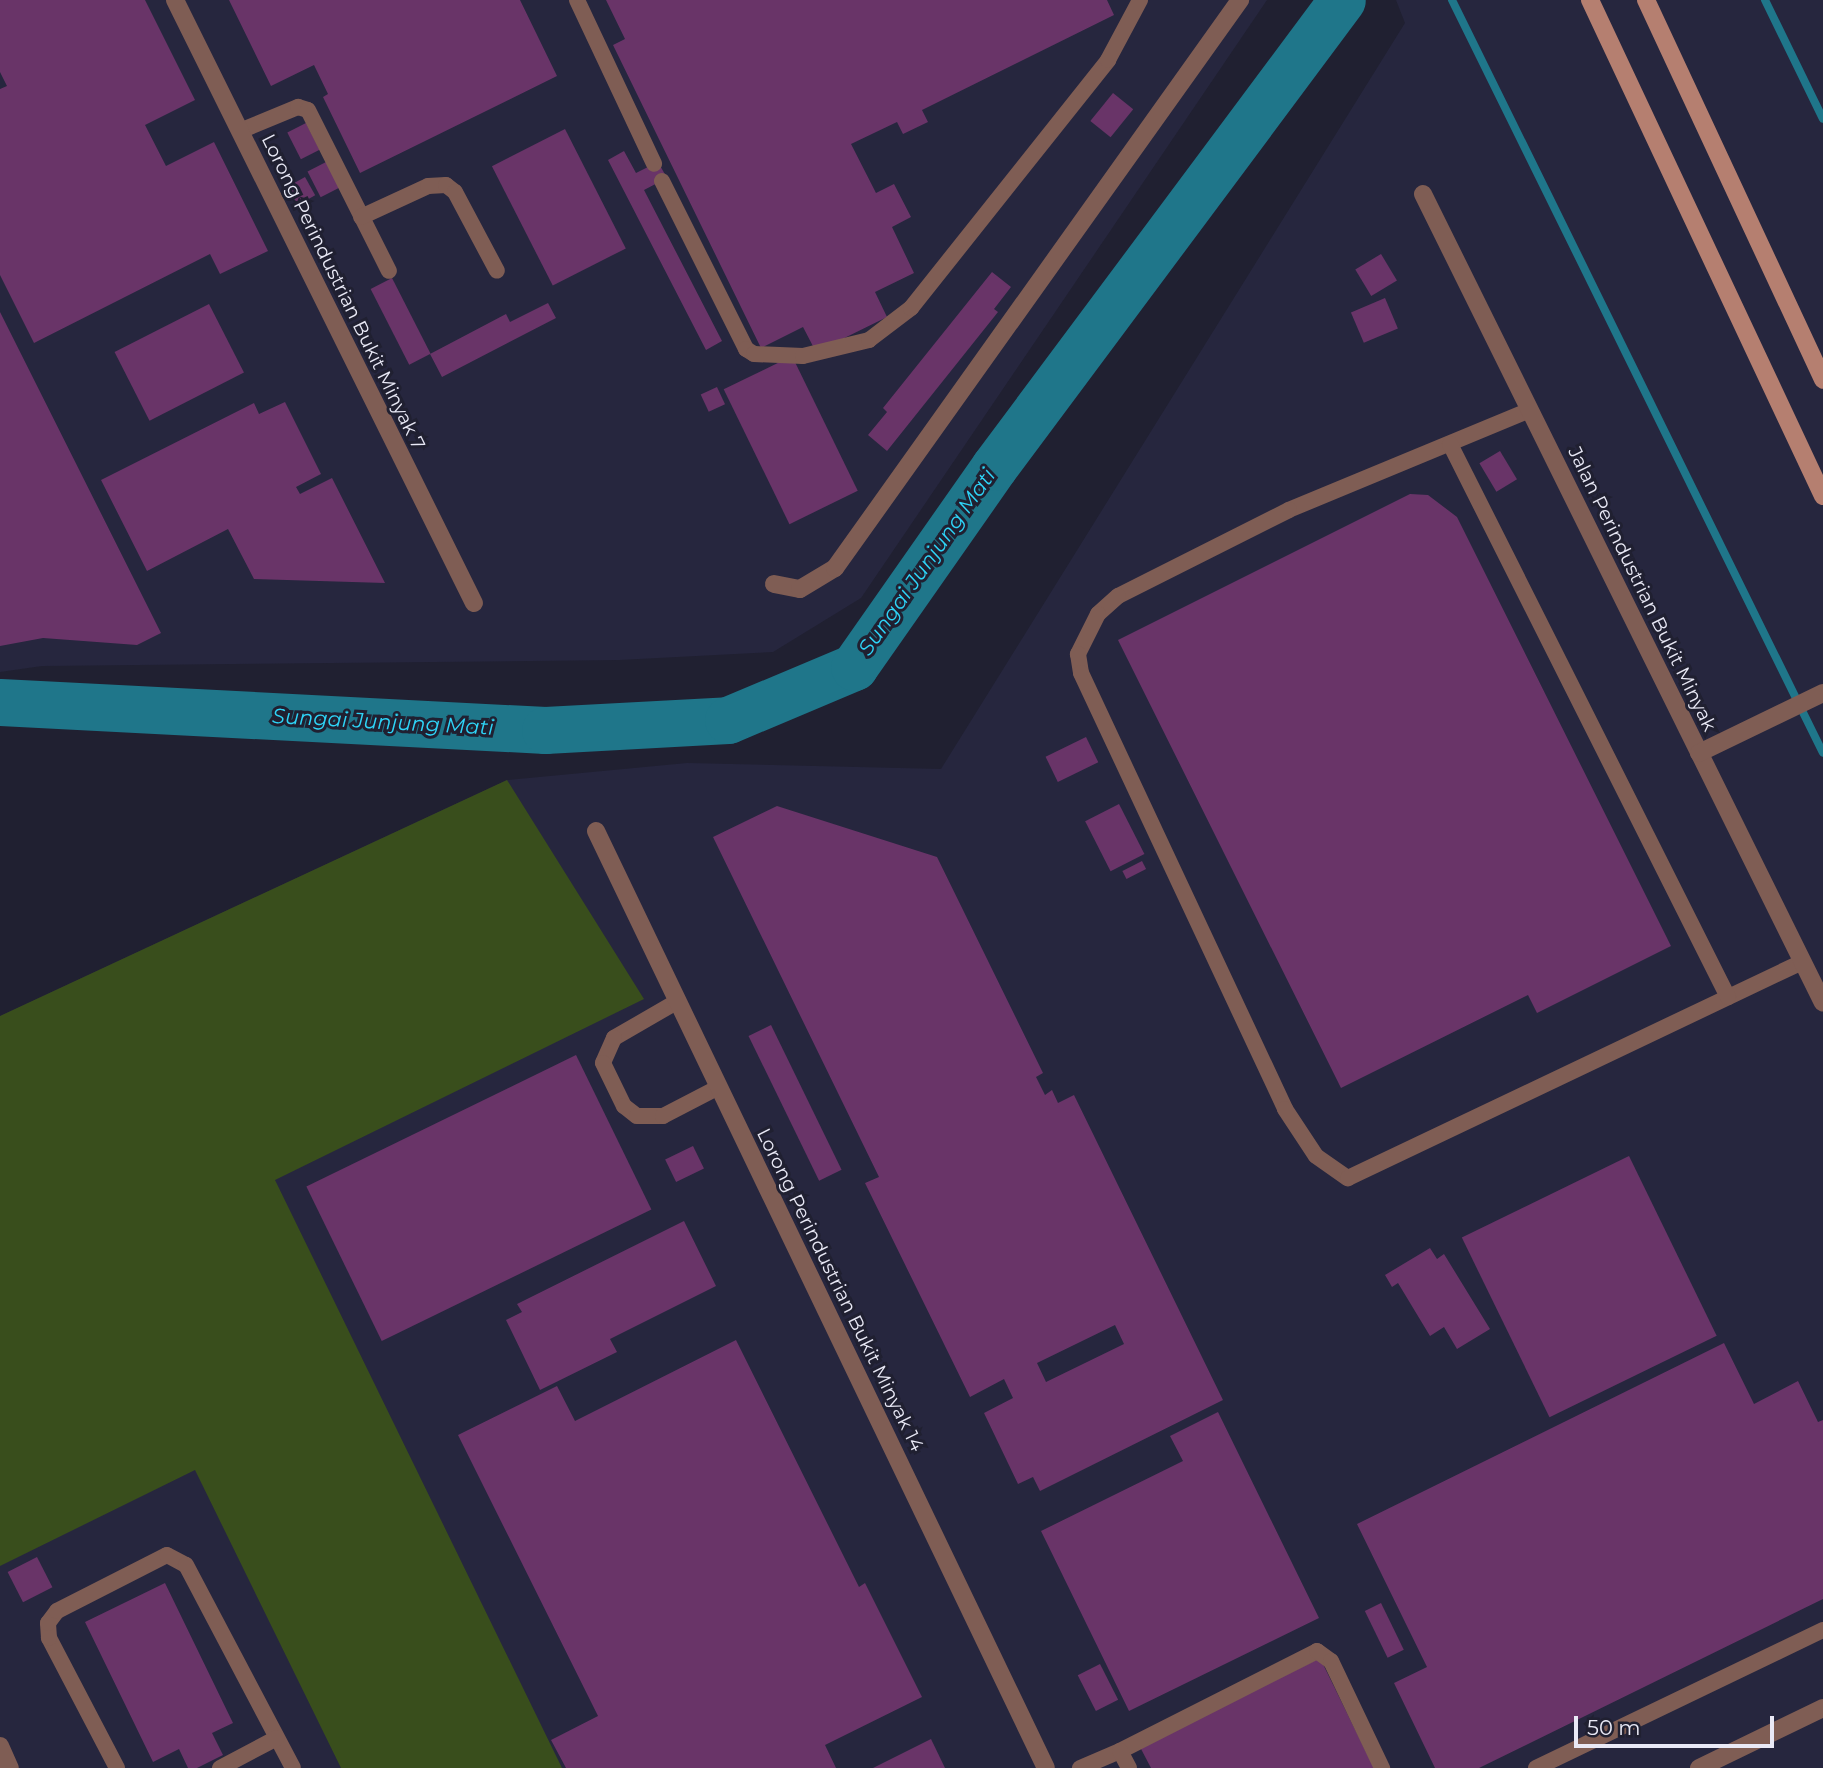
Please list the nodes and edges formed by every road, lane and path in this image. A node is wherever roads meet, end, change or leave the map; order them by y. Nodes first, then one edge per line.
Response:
1 (175, 0) edge
2 (578, 0) edge
3 (1140, 0) edge
4 (1240, 0) edge
5 (1590, 0) edge
6 (1646, 0) edge
7 (240, 131) junction
8 (654, 164) dead end
9 (662, 181) dead end
10 (1423, 194) dead end
11 (361, 217) junction
12 (389, 271) dead end
13 (497, 271) dead end
14 (1823, 380) edge
15 (1530, 410) junction
16 (1450, 444) junction
17 (1823, 496) edge
18 (774, 584) dead end
19 (474, 603) dead end
20 (1815, 697) edge
21 (1699, 753) junction
22 (596, 831) dead end
23 (1802, 962) junction
24 (1728, 997) junction
25 (678, 1001) junction
26 (1823, 1003) edge
27 (719, 1087) junction
28 (1823, 1630) edge
29 (1823, 1708) edge
30 (277, 1738) junction
31 (0, 1746) edge
32 (1120, 1751) junction
33 (10, 1768) edge
34 (117, 1768) edge
35 (220, 1768) edge
36 (293, 1768) edge
37 (1046, 1768) edge
38 (1080, 1768) edge
39 (1129, 1768) edge
40 (1382, 1768) edge
41 (1536, 1768) edge
42 (1699, 1768) edge

1 - 7 street, Lorong Perindustrian Bukit Minyak 7
2 - 8 lane
3 - 9 lane
4 - 18 street
5 - 17 main road
6 - 14 main road
7 - 11 lane
7 - 19 street, Lorong Perindustrian Bukit Minyak 7
10 - 15 street, Jalan Perindustrian Bukit Minyak
11 - 12 lane
11 - 13 lane
15 - 16 lane
15 - 21 street, Jalan Perindustrian Bukit Minyak
16 - 24 lane
16 - 24 lane
20 - 21 street
21 - 23 street, Jalan Perindustrian Bukit Minyak
22 - 25 street, Lorong Perindustrian Bukit Minyak 14
23 - 24 lane
23 - 26 street, Jalan Perindustrian Bukit Minyak
25 - 27 street, Lorong Perindustrian Bukit Minyak 14
25 - 27 lane
27 - 37 street, Lorong Perindustrian Bukit Minyak 14
28 - 41 lane
29 - 42 street
30 - 34 lane
30 - 35 lane
30 - 36 lane
31 - 33 street
32 - 38 lane
32 - 39 lane
32 - 40 lane

